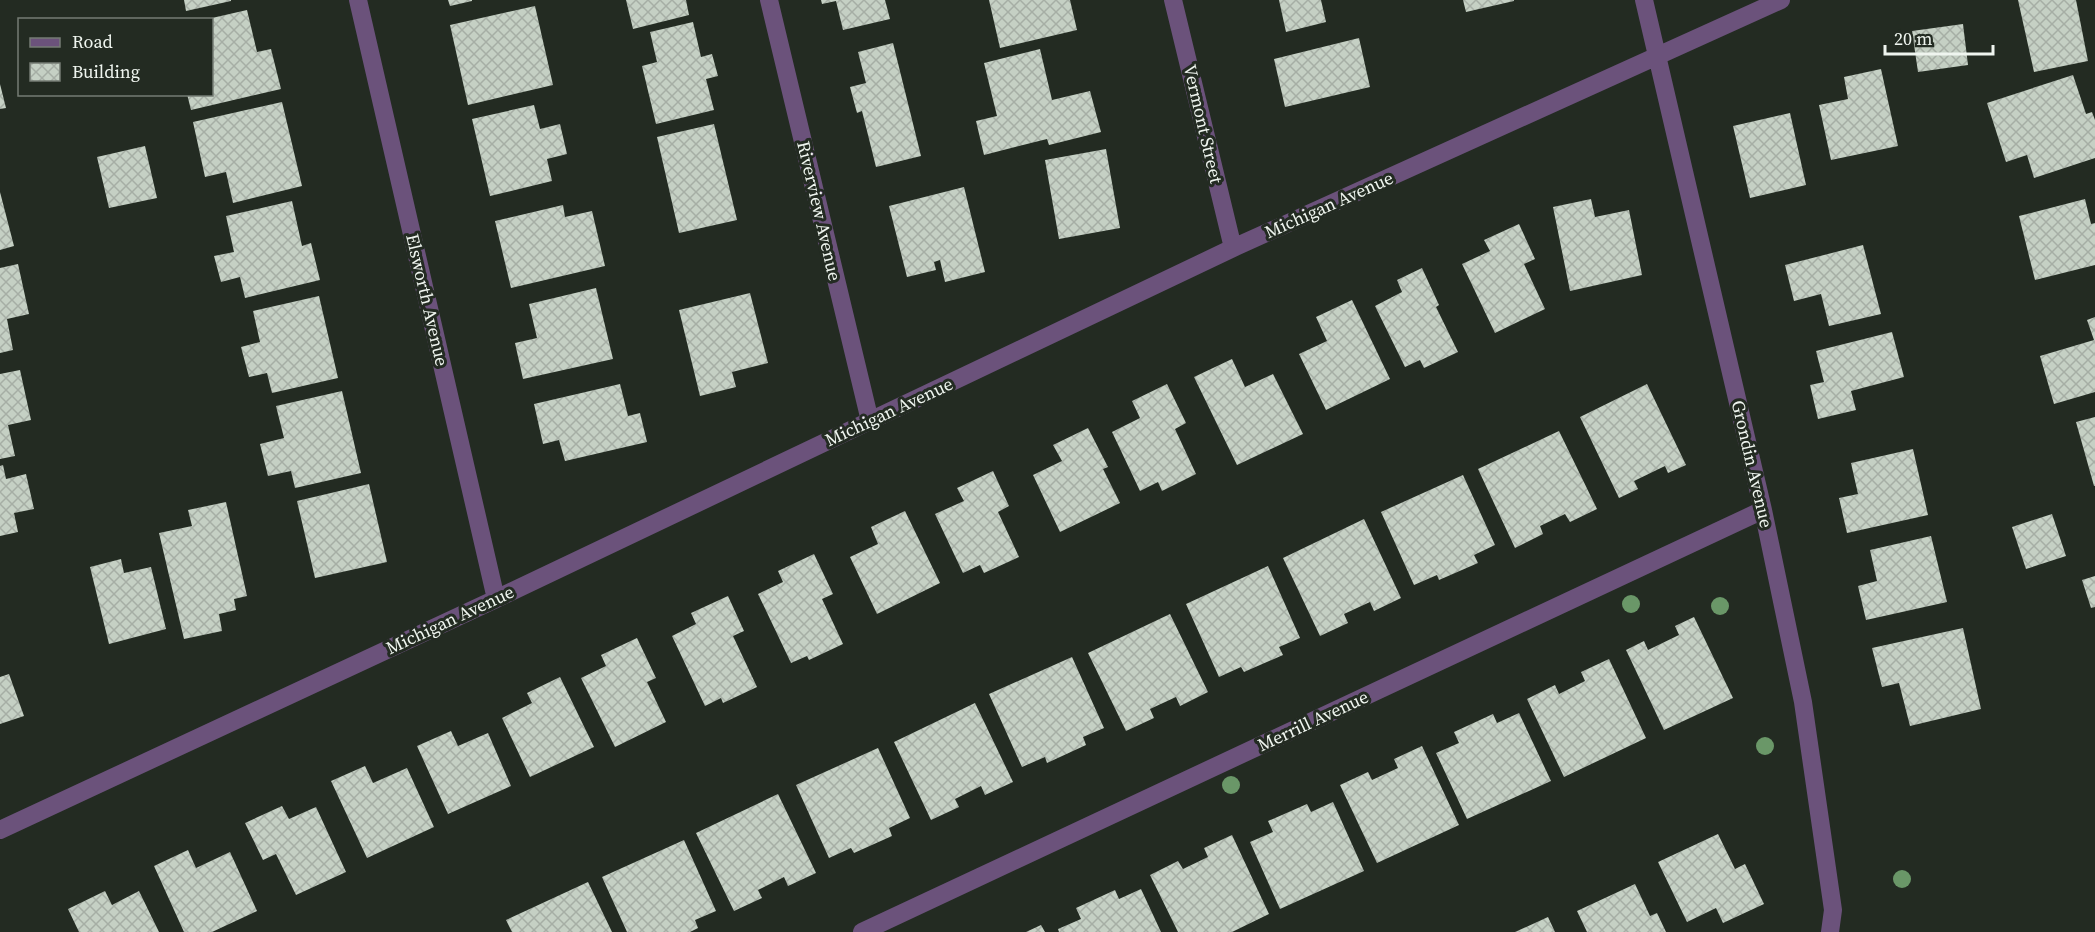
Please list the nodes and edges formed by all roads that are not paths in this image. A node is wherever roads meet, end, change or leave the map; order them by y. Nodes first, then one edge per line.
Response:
1 (358, 0) edge
2 (769, 0) edge
3 (1173, 0) edge
4 (1644, 0) edge
5 (1781, 0) edge
6 (1658, 57) junction
7 (1233, 248) junction
8 (870, 421) junction
9 (1763, 510) junction
10 (496, 599) junction
11 (0, 830) edge
12 (862, 932) edge
13 (1830, 932) edge

1 - 10 street, Elsworth Avenue
2 - 8 street, Riverview Avenue
3 - 7 street, Vermont Street
4 - 6 street, Grondin Avenue
5 - 6 street, Michigan Avenue
6 - 7 street, Michigan Avenue
6 - 9 street, Grondin Avenue
7 - 8 street, Michigan Avenue
8 - 10 street, Michigan Avenue
9 - 12 street, Merrill Avenue
9 - 13 street, Grondin Avenue
10 - 11 street, Michigan Avenue

